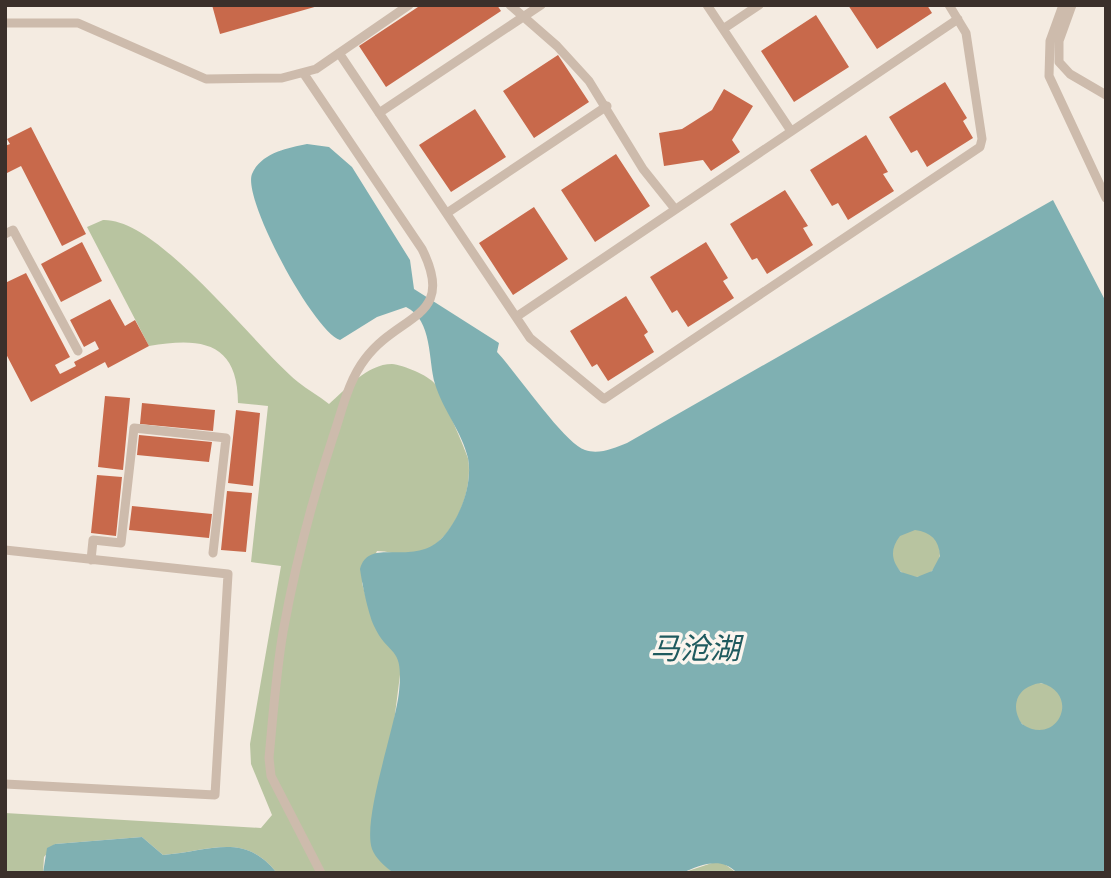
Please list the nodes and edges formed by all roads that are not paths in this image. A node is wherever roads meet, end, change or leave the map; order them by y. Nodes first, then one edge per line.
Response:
1 (409, 5) edge
2 (510, 5) edge
3 (541, 5) edge
4 (707, 5) edge
5 (759, 5) edge
6 (949, 5) edge
7 (1069, 6) edge
8 (522, 18) junction
9 (958, 19) junction
10 (5, 23) edge
11 (723, 29) junction
12 (1048, 52) junction
13 (339, 53) junction
14 (1064, 69) junction
15 (304, 74) junction
16 (1106, 95) edge
17 (607, 106) junction
18 (379, 113) junction
19 (791, 131) junction
20 (1106, 198) edge
21 (675, 209) junction
22 (447, 213) junction
23 (5, 234) edge
24 (516, 317) junction
25 (78, 351) dead end
26 (5, 550) edge
27 (213, 552) dead end
28 (91, 560) junction
29 (5, 784) edge
30 (321, 873) edge

1 - 13 lane
2 - 8 lane
3 - 8 lane
4 - 11 lane
5 - 11 lane
6 - 9 lane
7 - 12 lane
7 - 14 lane
8 - 17 lane
8 - 18 lane
9 - 19 lane
9 - 24 lane
10 - 15 lane
11 - 19 lane
12 - 14 lane
12 - 20 lane
13 - 15 lane
13 - 18 lane
14 - 16 lane
15 - 30 lane
17 - 21 lane
17 - 22 lane
18 - 22 lane
19 - 21 lane
21 - 24 lane
22 - 24 lane
23 - 25 lane
26 - 28 lane
27 - 28 lane
28 - 29 lane

